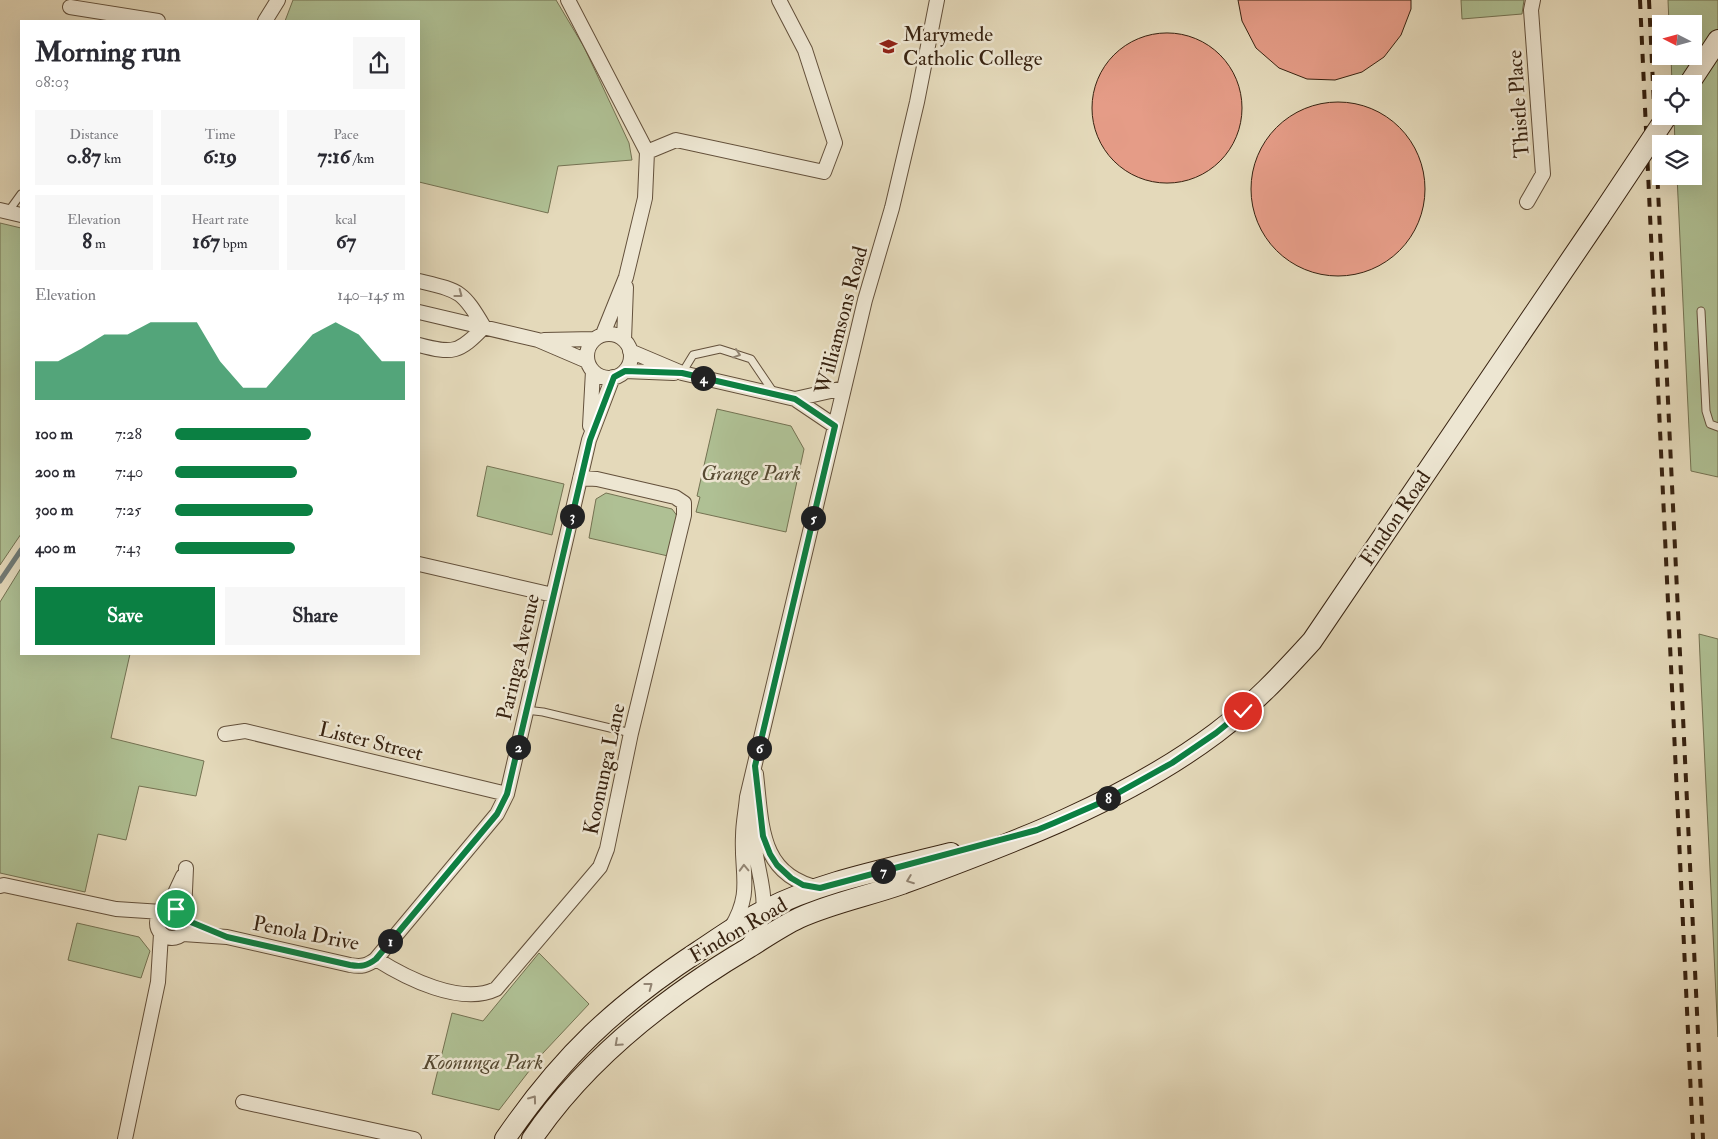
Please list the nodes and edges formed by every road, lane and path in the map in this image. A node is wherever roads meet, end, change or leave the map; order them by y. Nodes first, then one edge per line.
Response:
1 (278, 0) edge
2 (568, 0) edge
3 (779, 0) edge
4 (937, 0) edge
5 (1533, 0) edge
6 (70, 7) dead end
7 (152, 20) edge
8 (266, 20) edge
9 (1718, 40) edge
10 (1695, 75) edge
11 (1661, 125) edge
12 (647, 152) junction
13 (20, 196) edge
14 (1528, 202) dead end
15 (10, 212) edge
16 (626, 277) junction
17 (420, 282) edge
18 (1701, 311) dead end
19 (420, 312) edge
20 (484, 327) junction
21 (599, 337) junction
22 (538, 340) junction
23 (420, 345) edge
24 (627, 345) junction
25 (590, 366) junction
26 (682, 373) junction
27 (619, 374) junction
28 (844, 388) junction
29 (775, 394) junction
30 (795, 399) junction
31 (835, 426) junction
32 (1718, 427) edge
33 (590, 440) junction
34 (580, 478) junction
35 (420, 564) edge
36 (553, 595) junction
37 (526, 710) junction
38 (631, 733) junction
39 (225, 734) dead end
40 (755, 766) junction
41 (507, 794) junction
42 (1037, 830) junction
43 (0, 886) edge
44 (820, 888) junction
45 (744, 893) junction
46 (116, 909) junction
47 (165, 910) junction
48 (762, 912) junction
49 (185, 917) junction
50 (797, 919) junction
51 (159, 931) junction
52 (729, 931) junction
53 (179, 936) junction
54 (227, 937) junction
55 (742, 951) junction
56 (376, 959) junction
57 (158, 982) junction
58 (243, 1102) dead end
59 (376, 1135) edge
60 (125, 1139) edge
61 (414, 1139) edge
62 (505, 1139) edge
63 (532, 1139) edge

1 - 8 street
2 - 12 street
3 - 12 street
4 - 28 street, Williamsons Road
5 - 14 street, Thistle Place
6 - 7 street
9 - 10 street
11 - 42 street, Findon Road, bridge
12 - 16 street
13 - 15 lane
16 - 21 street
16 - 24 street
17 -> 20 street
18 - 32 lane
19 - 20 street
20 - 22 street
20 - 23 street
21 - 22 street
21 - 24 street
21 - 25 street
22 - 25 street
24 - 26 street
24 - 27 street
25 - 27 street
25 - 33 street, Paringa Avenue
26 - 27 street
26 - 29 street
26 -> 29 lane
27 - 33 street, Paringa Avenue
28 - 30 street
28 - 31 street, Williamsons Road
29 - 30 street
30 - 31 street
31 - 40 street, Williamsons Road
33 - 34 street, Paringa Avenue
34 - 36 street, Paringa Avenue
34 - 38 street, Koonunga Lane
35 - 36 street
36 - 37 street, Paringa Avenue
37 - 38 lane
37 - 41 street, Paringa Avenue
38 - 56 street, Koonunga Lane
39 - 41 street, Lister Street
40 - 44 street
45 -> 40 street, Williamsons Road
40 - 48 street, Williamsons Road
41 - 56 street, Paringa Avenue
42 - 44 street, Findon Road
42 -> 50 street, Findon Road
43 - 46 street
44 - 48 street, Findon Road
45 - 48 street
45 - 52 street, Williamsons Road
46 - 47 street
46 - 51 street
47 - 49 street
47 - 49 street
47 - 51 street
48 - 50 street
48 - 52 street, Findon Road
48 - 55 street
49 - 53 street
49 - 54 street, Penola Drive
50 - 55 street, Findon Road
51 - 53 street
51 - 57 street
62 -> 52 street, Findon Road
53 - 54 street, Penola Drive
53 - 57 street
54 - 56 street, Penola Drive
55 -> 63 street, Findon Road
57 - 60 street
58 - 59 street
59 - 61 street

